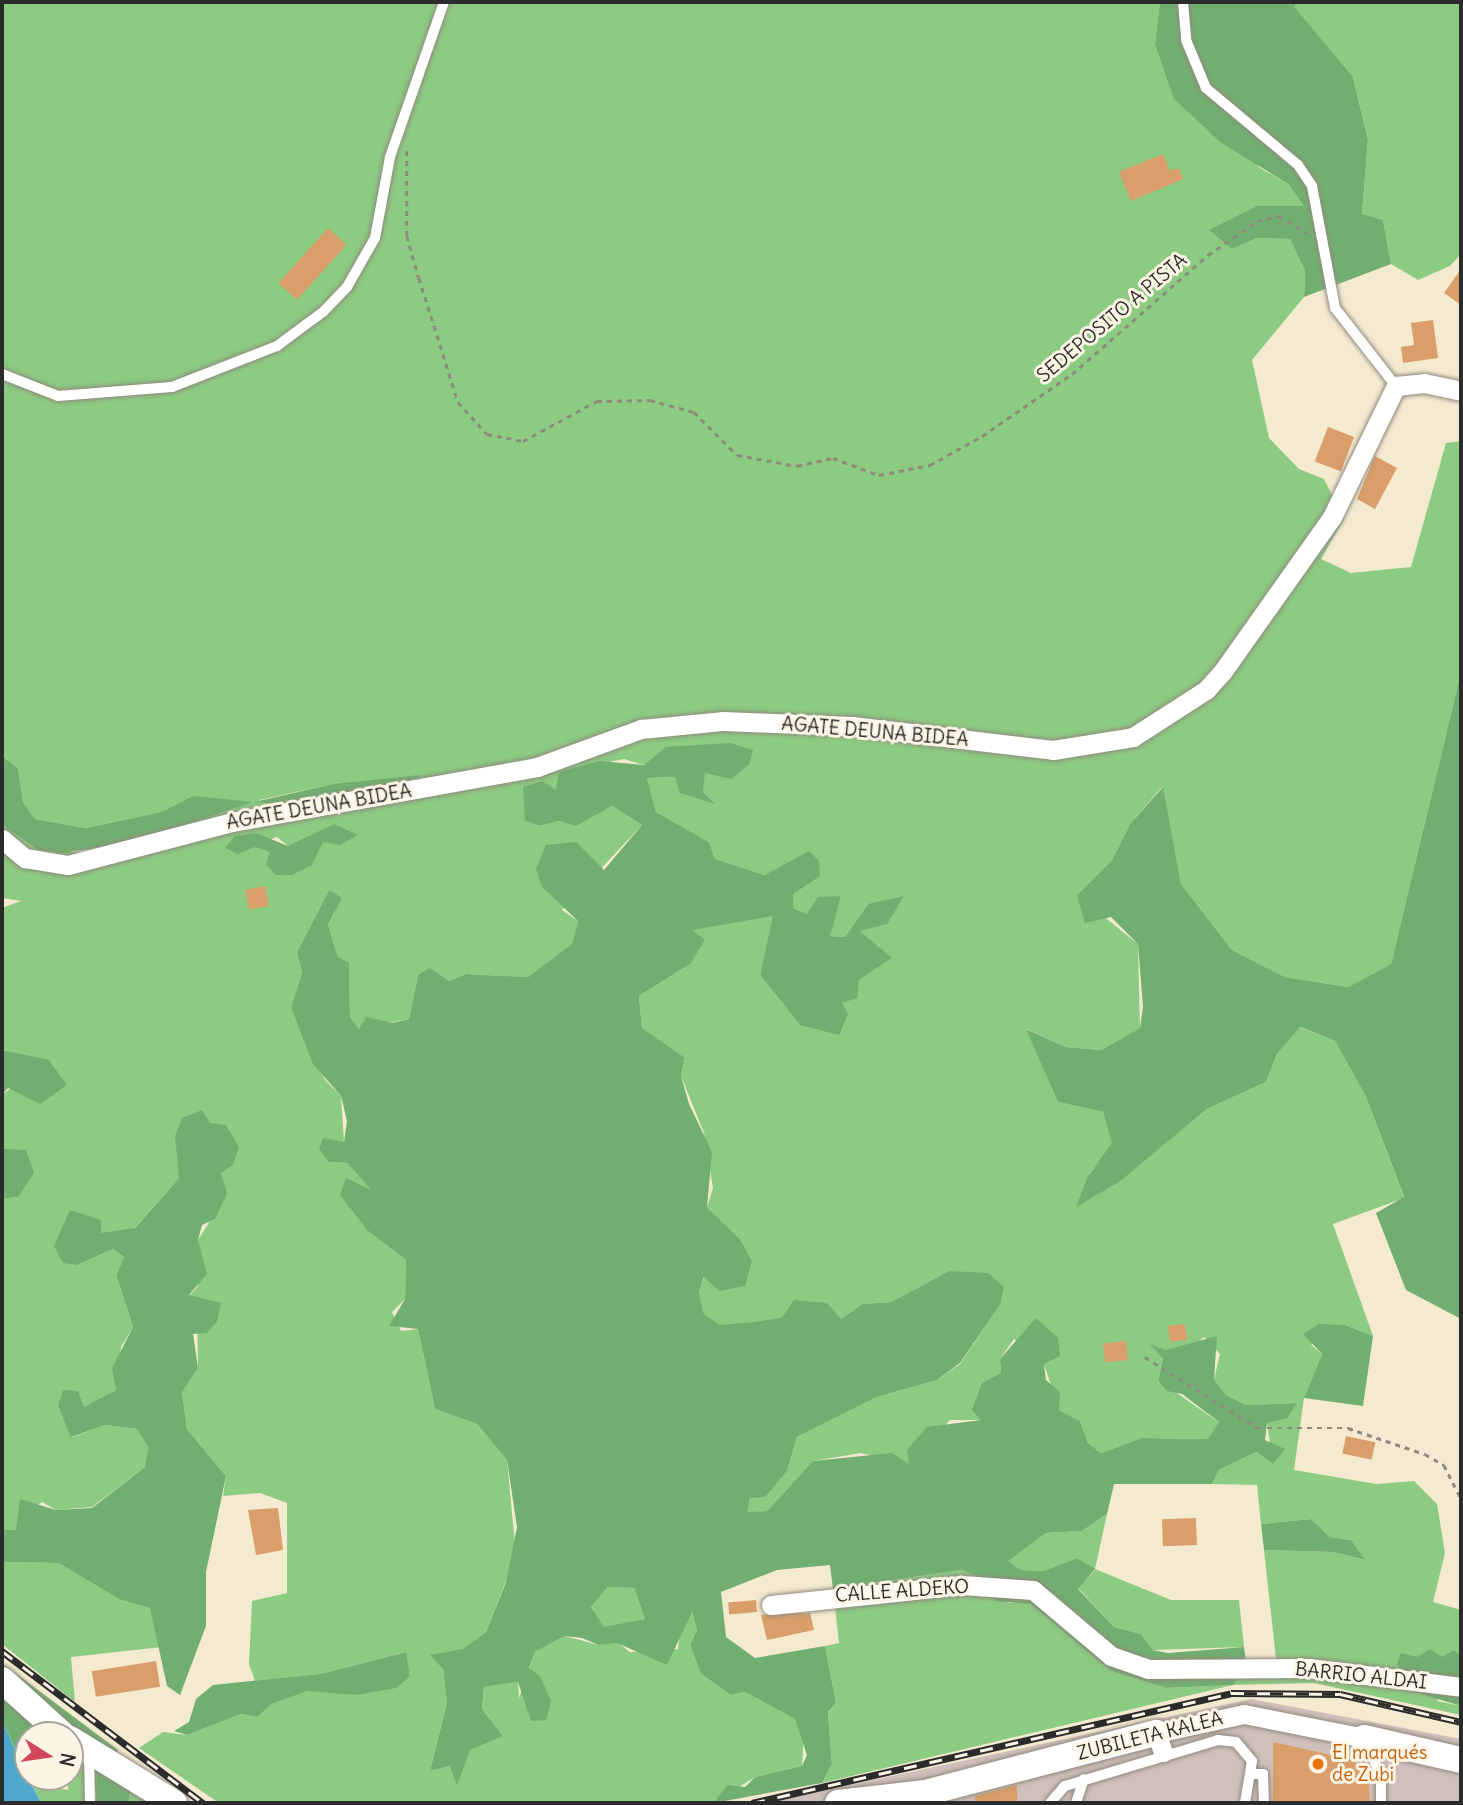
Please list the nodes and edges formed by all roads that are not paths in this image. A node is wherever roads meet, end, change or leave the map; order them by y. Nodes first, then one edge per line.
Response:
1 (443, 2) edge
2 (1182, 2) edge
3 (2, 374) edge
4 (1396, 386) junction
5 (1461, 391) edge
6 (2, 839) edge
7 (771, 1605) dead end
8 (1260, 1669) joint
9 (2, 1681) edge
10 (1461, 1687) edge
11 (47, 1721) edge
12 (1364, 1738) junction
13 (1159, 1743) junction
14 (84, 1748) edge
15 (1461, 1760) edge
16 (84, 1769) edge
17 (1252, 1774) junction
18 (1084, 1779) junction
19 (90, 1803) edge
20 (174, 1803) edge
21 (838, 1803) edge
22 (1050, 1803) edge
23 (1076, 1803) edge
24 (1245, 1803) edge
25 (1264, 1803) edge
26 (1381, 1803) edge

1 - 3 lane
2 - 4 lane
4 - 5 street
4 - 6 street, AGATE DEUNA BIDEA
7 - 8 street, CALLE ALDEKO
8 - 10 street, BARRIO ALDAI
9 - 11 street
12 - 13 street, ZUBILETA KALEA
12 - 15 street, ZUBILETA KALEA
12 - 26 lane
13 - 17 lane
13 - 18 lane
13 - 21 street, ZUBILETA KALEA
14 - 20 street
16 - 19 lane
17 - 24 lane
17 - 25 lane
18 - 22 lane
18 - 23 lane

